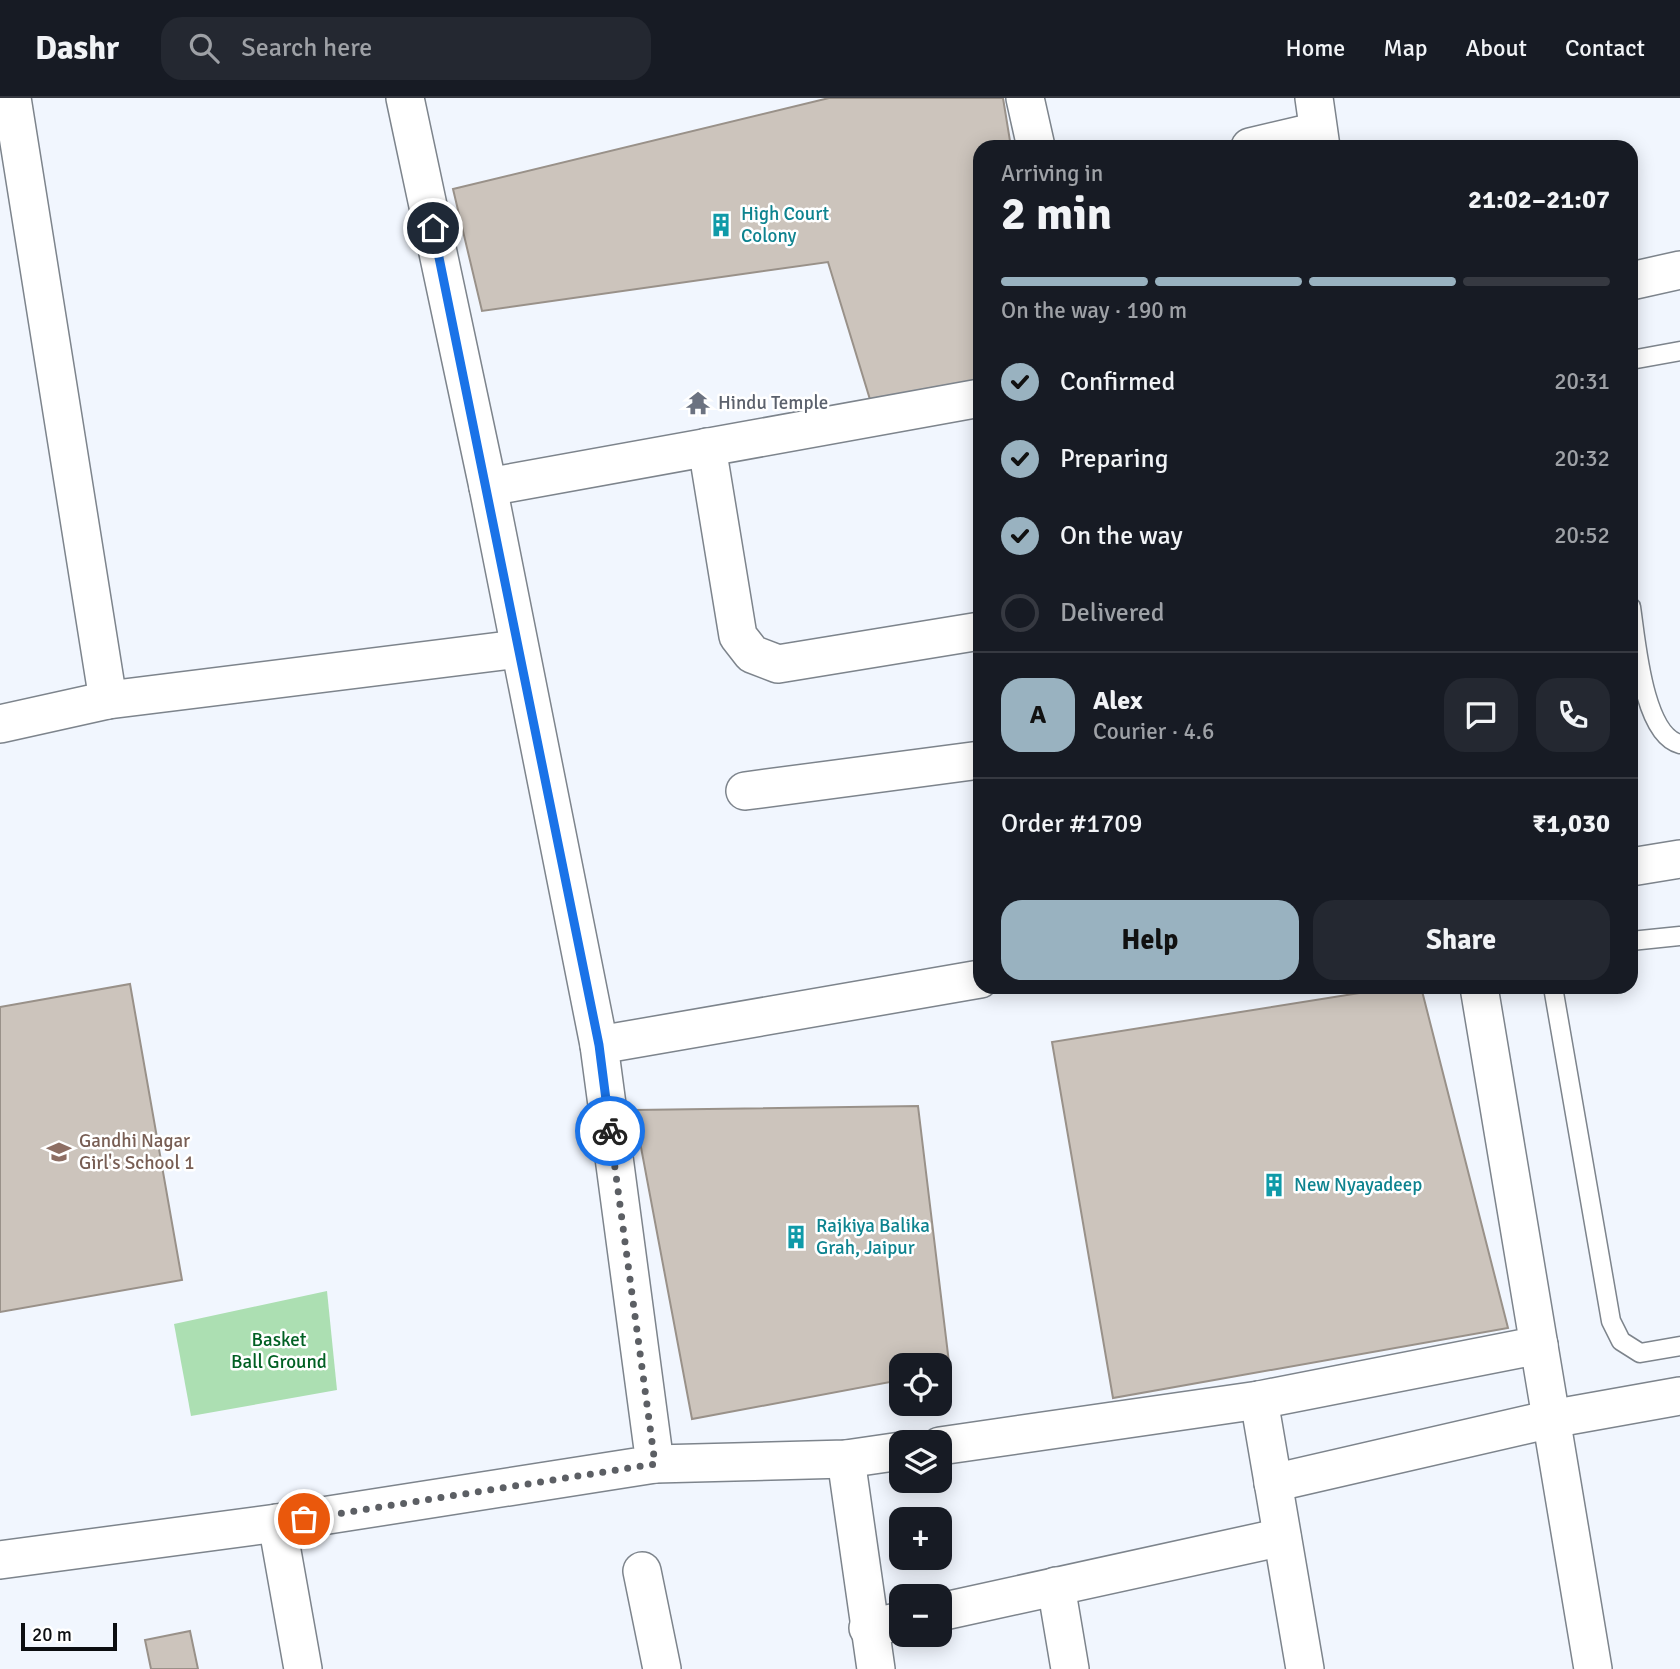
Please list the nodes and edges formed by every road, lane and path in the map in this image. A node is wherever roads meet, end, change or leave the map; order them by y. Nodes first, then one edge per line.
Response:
1 (12, 98) edge
2 (405, 98) edge
3 (1025, 98) edge
4 (1318, 125) edge
5 (1034, 140) edge
6 (1272, 140) edge
7 (1680, 270) edge
8 (1638, 279) edge
9 (1680, 351) edge
10 (1638, 359) edge
11 (973, 399) edge
12 (707, 447) junction
13 (488, 487) junction
14 (973, 632) edge
15 (518, 649) junction
16 (1638, 649) edge
17 (108, 700) junction
18 (0, 723) edge
19 (1680, 744) edge
20 (973, 761) edge
21 (745, 791) dead end
22 (1680, 859) edge
23 (1638, 866) edge
24 (1680, 936) edge
25 (1638, 940) edge
26 (973, 980) edge
27 (1480, 994) edge
28 (1554, 994) edge
29 (599, 1045) junction
30 (1539, 1345) junction
31 (1680, 1346) edge
32 (1680, 1396) edge
33 (1259, 1400) junction
34 (1551, 1419) junction
35 (952, 1444) edge
36 (889, 1453) edge
37 (846, 1459) junction
38 (655, 1464) junction
39 (1273, 1483) junction
40 (277, 1523) junction
41 (1282, 1537) junction
42 (0, 1560) edge
43 (642, 1572) dead end
44 (1056, 1586) junction
45 (952, 1609) edge
46 (885, 1625) edge
47 (303, 1669) edge
48 (662, 1669) edge
49 (876, 1669) edge
50 (1070, 1669) edge
51 (1306, 1669) edge
52 (1593, 1669) edge

1 - 17 street
2 - 13 street
3 - 5 street
4 - 6 street
7 - 8 street
9 - 10 lane
11 - 12 street
12 - 13 street
12 - 14 street
13 - 15 street
15 - 17 street
15 - 29 street
16 - 19 lane
17 - 18 street
20 - 21 street
22 - 23 street
24 - 25 lane
26 - 29 street
27 - 30 street
28 - 31 lane
29 - 38 street
30 - 33 street
30 - 34 street
32 - 34 street
33 - 35 street
33 - 39 street
34 - 39 street
34 - 52 street
36 - 37 street
37 - 38 street
37 - 46 street
38 - 40 street
39 - 41 street
40 - 42 street
40 - 47 street
41 - 44 street
41 - 51 street
43 - 48 street
44 - 45 street
44 - 50 street
46 - 49 street

